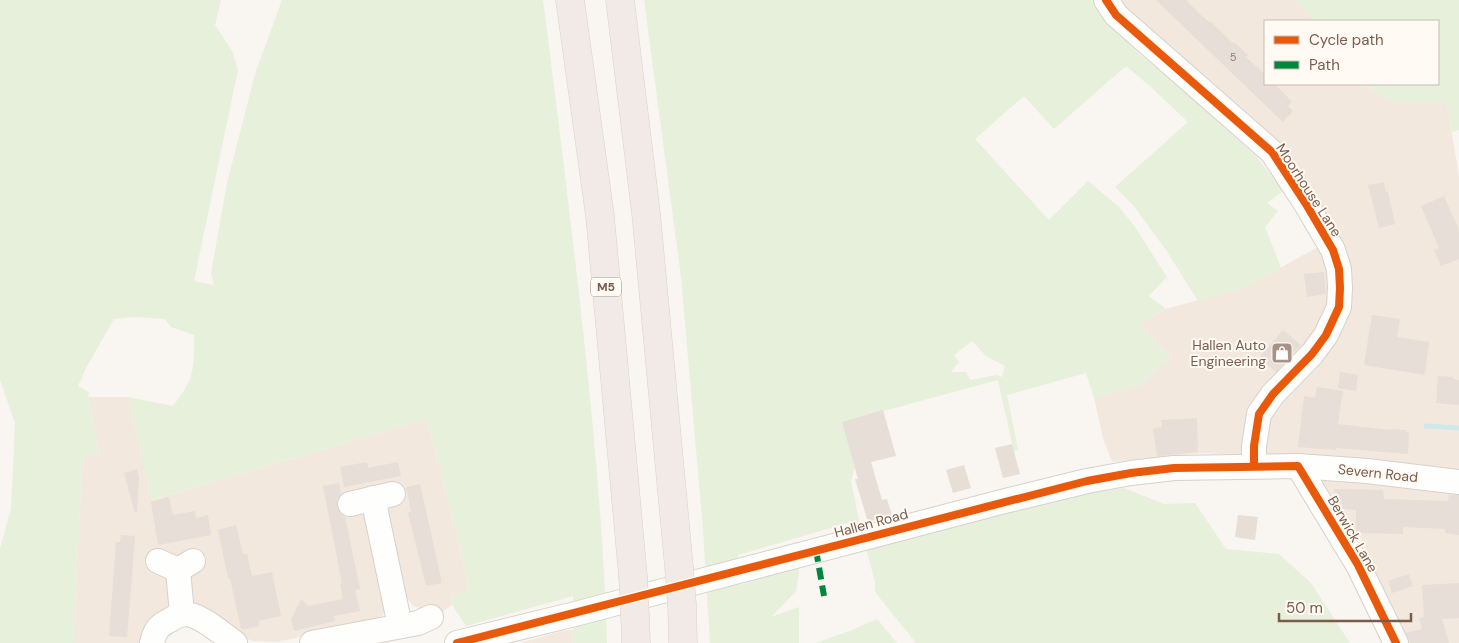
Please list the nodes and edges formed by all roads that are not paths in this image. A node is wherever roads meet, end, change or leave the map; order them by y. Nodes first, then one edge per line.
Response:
1 (570, 0) edge
2 (620, 0) edge
3 (1106, 0) edge
4 (1254, 466) junction
5 (1298, 466) junction
6 (1459, 482) edge
7 (350, 504) dead end
8 (177, 564) dead end
9 (182, 614) junction
10 (431, 617) dead end
11 (400, 626) junction
12 (464, 642) edge
13 (152, 643) edge
14 (235, 643) edge
15 (312, 643) edge
16 (636, 643) edge
17 (683, 643) edge
18 (1396, 643) edge

1 - 16 highway, M5, bridge
2 - 17 highway, bridge
3 - 4 street, Moorhouse Lane
4 - 5 street, Hallen Road
4 - 12 street, Hallen Road
5 - 6 street, Severn Road
5 - 18 street, Berwick Lane
7 - 11 street
8 - 9 street
9 - 13 street
9 - 14 street
10 - 11 street
11 - 15 street

